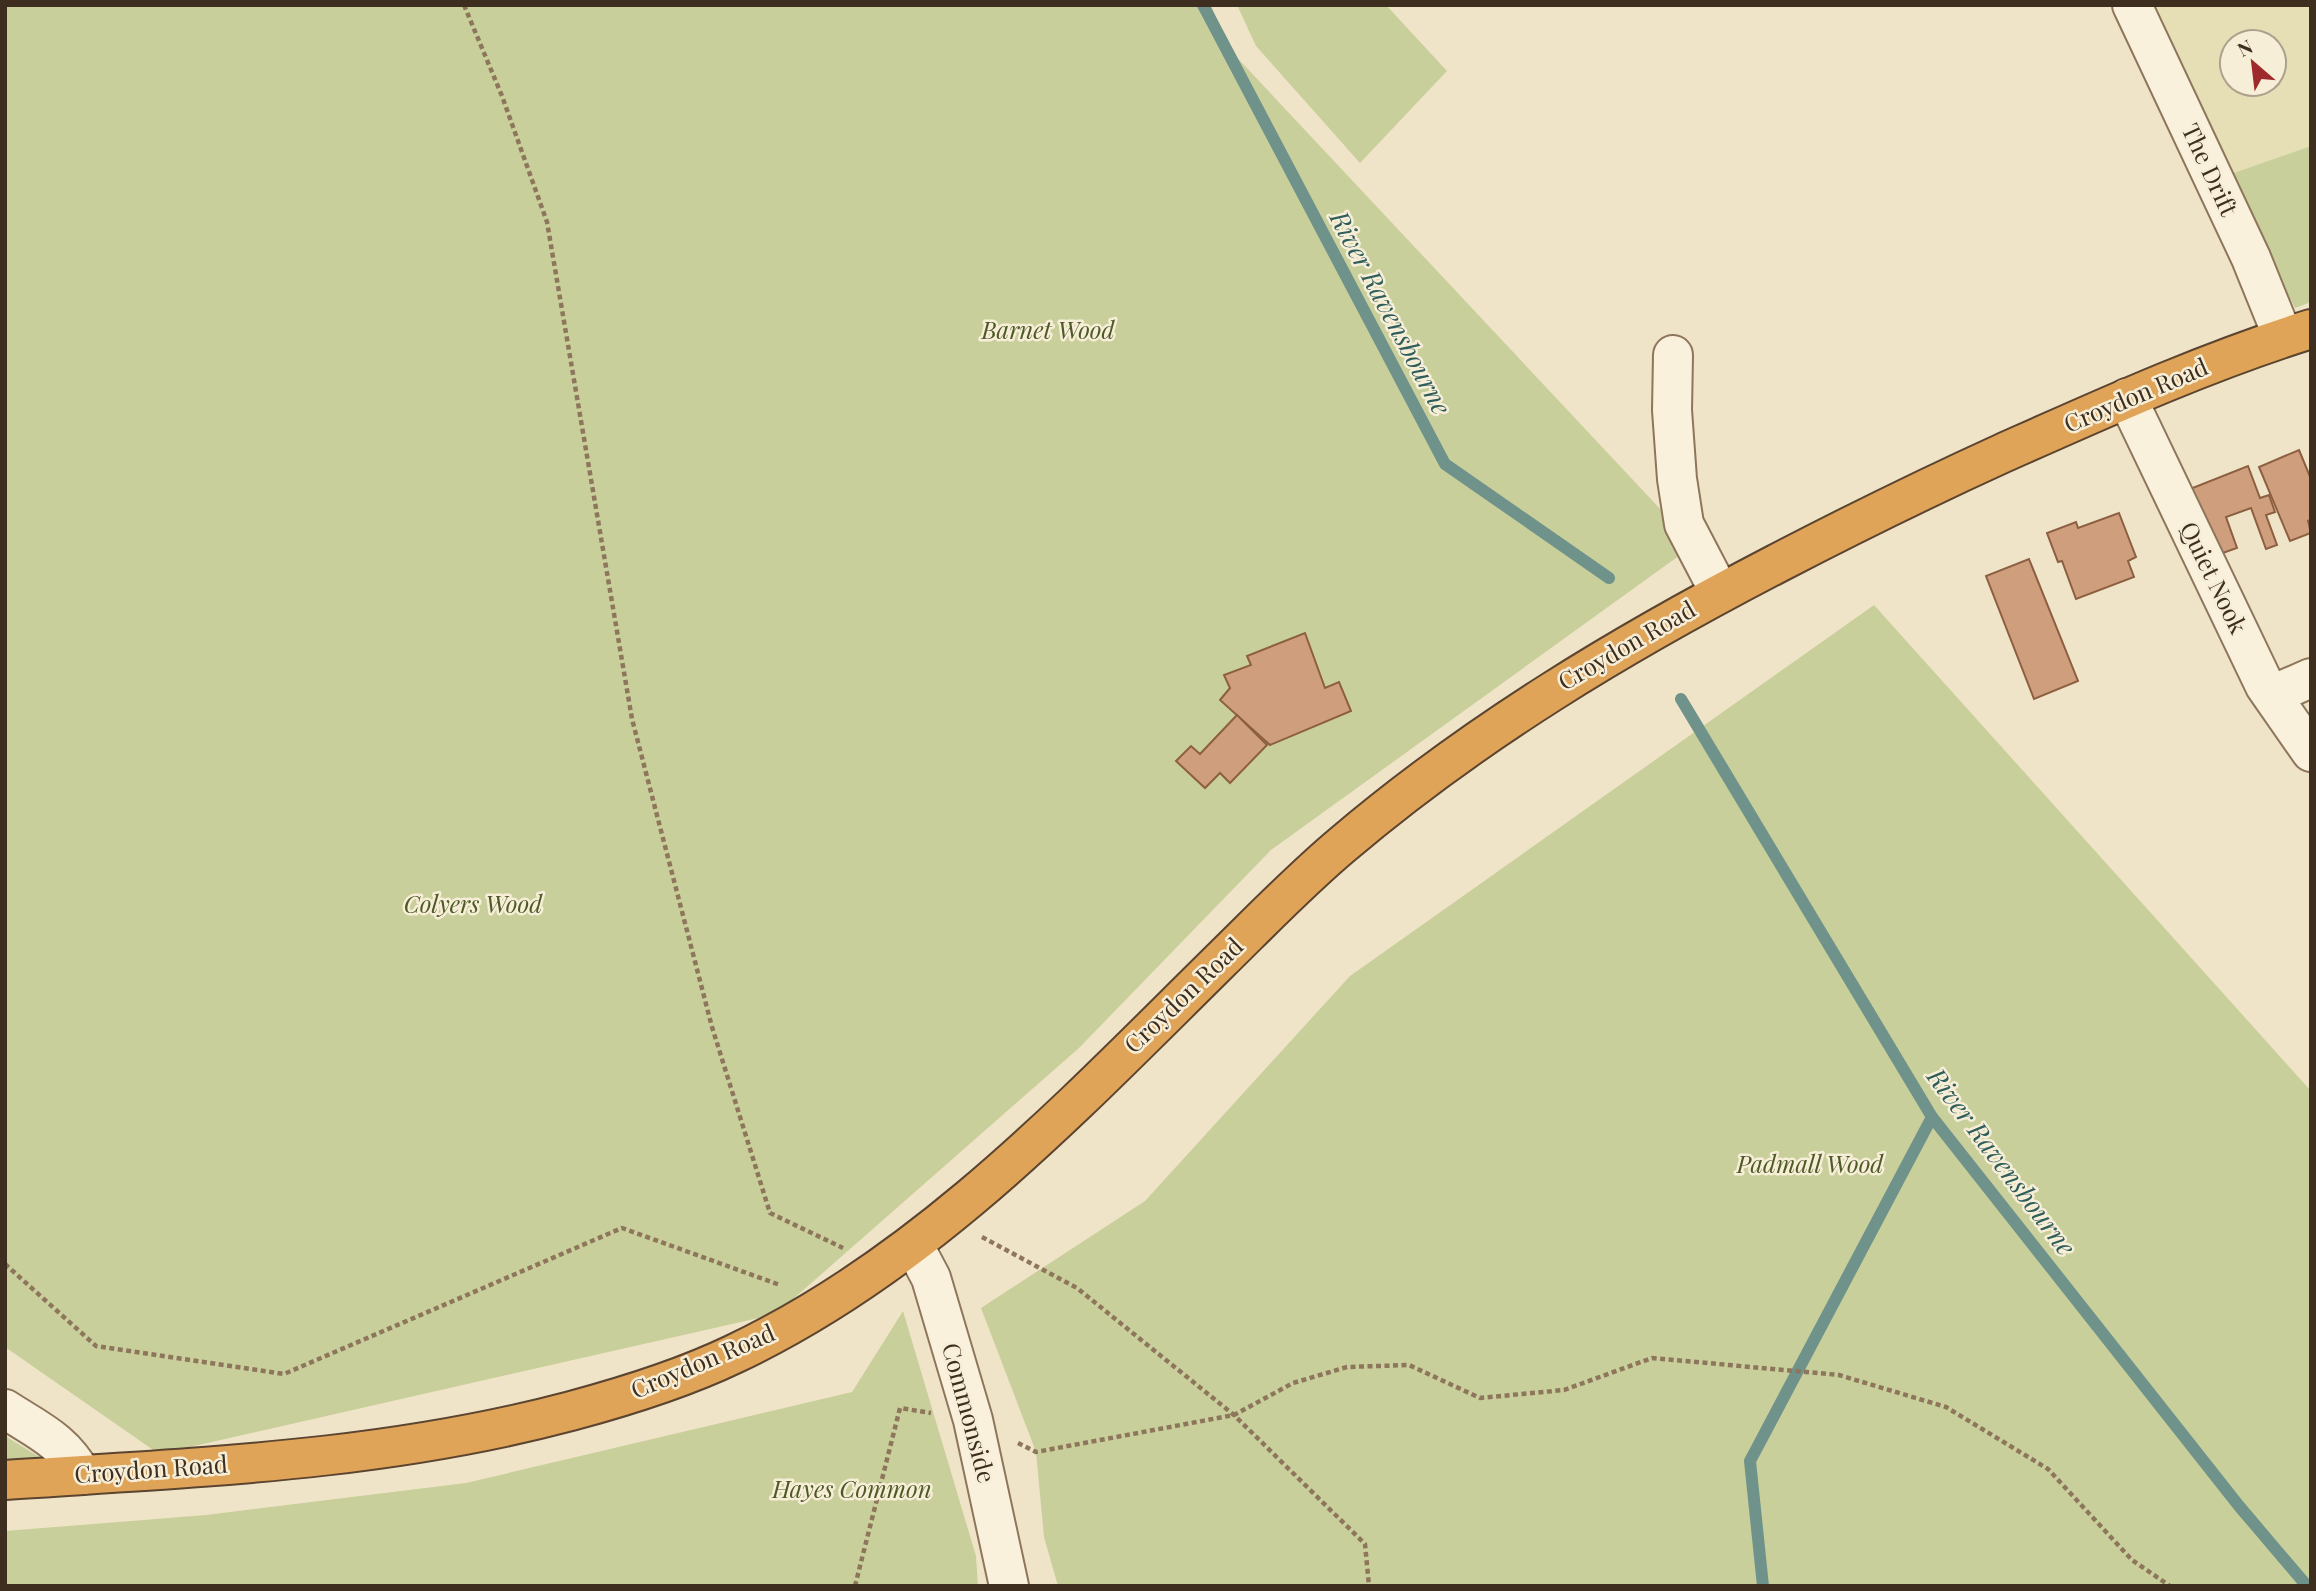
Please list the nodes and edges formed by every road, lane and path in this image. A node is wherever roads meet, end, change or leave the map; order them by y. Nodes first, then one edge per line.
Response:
1 (464, 5) edge
2 (2132, 5) edge
3 (2297, 333) edge
4 (1673, 355) dead end
5 (2127, 398) junction
6 (1720, 593) junction
7 (2311, 678) edge
8 (2272, 695) junction
9 (2311, 752) edge
10 (948, 1217) junction
11 (913, 1244) junction
12 (5, 1264) edge
13 (881, 1266) junction
14 (827, 1302) junction
15 (5, 1409) edge
16 (1234, 1415) junction
17 (82, 1475) junction
18 (5, 1480) edge
19 (1009, 1586) edge
20 (1369, 1586) edge
21 (2170, 1586) edge

1 - 13 path
2 - 3 street, The Drift
3 - 5 highway, Croydon Road
4 - 6 street
5 - 6 highway, Croydon Road
5 - 8 street, Quiet Nook
6 - 10 highway, Croydon Road
7 - 8 street
8 - 9 street, Quiet Nook
10 - 11 highway, Croydon Road
10 - 16 path
11 - 13 highway, Croydon Road
11 - 19 street, Commonside
12 - 14 path
13 - 14 highway, Croydon Road
14 - 17 highway, Croydon Road
15 - 17 street
16 - 20 path
16 - 21 path
17 - 18 highway, Croydon Road

